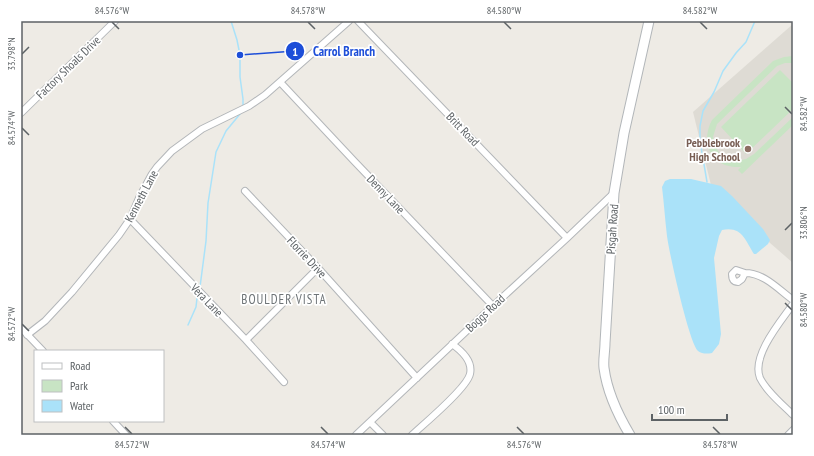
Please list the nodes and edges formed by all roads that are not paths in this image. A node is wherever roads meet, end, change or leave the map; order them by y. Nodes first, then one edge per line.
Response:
1 (115, 21) edge
2 (349, 21) edge
3 (358, 21) edge
4 (649, 21) edge
5 (280, 82) junction
6 (21, 113) edge
7 (245, 191) dead end
8 (614, 193) junction
9 (130, 219) junction
10 (567, 238) junction
11 (318, 268) junction
12 (745, 273) dead end
13 (793, 300) edge
14 (793, 304) edge
15 (493, 306) junction
16 (21, 328) edge
17 (27, 335) junction
18 (246, 340) junction
19 (452, 344) junction
20 (42, 350) edge
21 (417, 378) junction
22 (284, 382) dead end
23 (793, 414) edge
24 (114, 422) edge
25 (370, 422) junction
26 (793, 430) edge
27 (126, 435) edge
28 (356, 435) edge
29 (382, 435) edge
30 (412, 435) edge
31 (630, 435) edge
32 (788, 435) edge

1 - 6 street, Factory Shoals Drive
2 - 5 street, Kenneth Lane
3 - 10 street, Britt Road
4 - 8 street, Pisgah Road
5 - 9 street, Kenneth Lane
5 - 15 street, Denny Lane
7 - 11 street, Florrie Drive
8 - 10 street, Boggs Road
8 - 31 street, Pisgah Road
9 - 17 street, Kenneth Lane
9 - 18 street, Vera Lane
10 - 15 street, Boggs Road
11 - 18 street
11 - 21 street, Florrie Drive
12 - 13 street
14 - 23 street
15 - 19 street, Boggs Road
16 - 17 street
17 - 20 street
18 - 22 street, Vera Lane
19 - 21 street, Boggs Road
19 - 30 street
21 - 25 street, Boggs Road
24 - 27 street
25 - 28 street, Boggs Road
25 - 29 street
26 - 32 street

